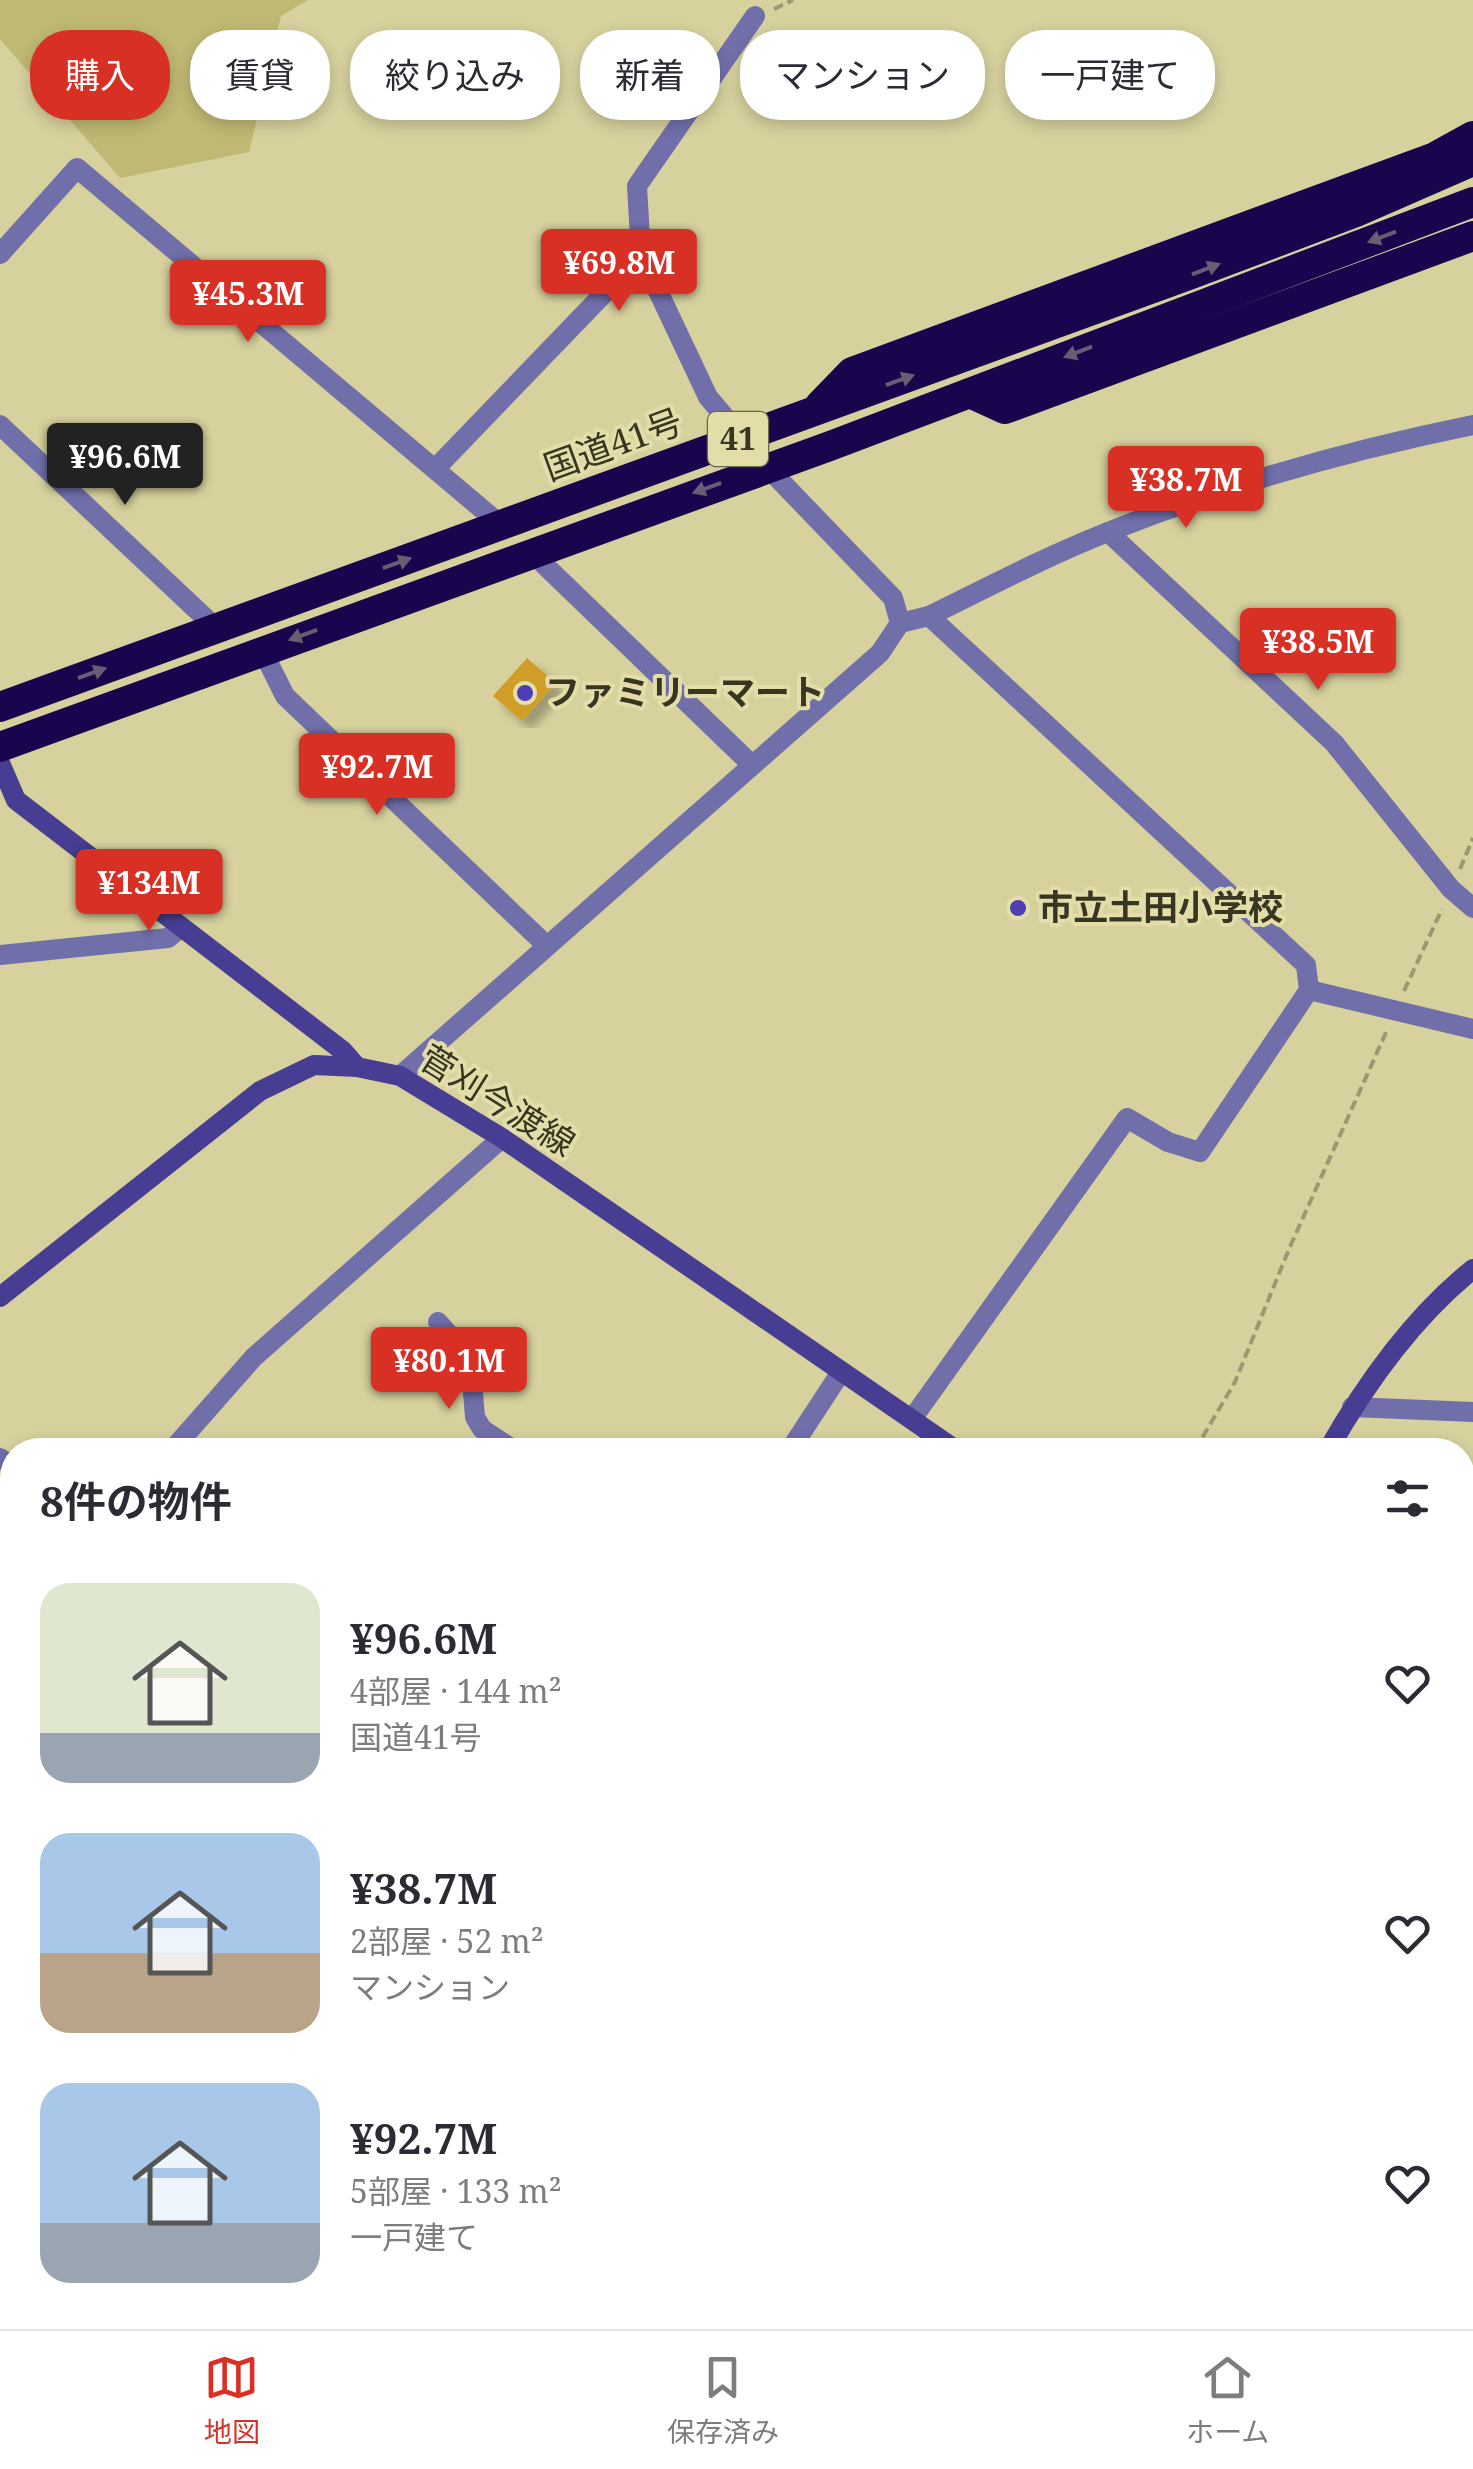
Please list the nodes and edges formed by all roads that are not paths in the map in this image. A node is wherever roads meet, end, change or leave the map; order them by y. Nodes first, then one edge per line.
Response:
1 (756, 16) dead end
2 (1473, 136) edge
3 (1473, 161) edge
4 (1473, 202) edge
5 (1473, 236) edge
6 (0, 254) edge
7 (641, 255) junction
8 (970, 393) junction
9 (815, 411) junction
10 (0, 424) edge
11 (1473, 425) edge
12 (743, 437) junction
13 (767, 467) junction
14 (435, 470) junction
15 (501, 525) junction
16 (1108, 532) junction
17 (530, 552) junction
18 (929, 616) junction
19 (900, 623) junction
20 (216, 628) junction
21 (262, 650) junction
22 (0, 707) edge
23 (0, 747) edge
24 (0, 763) edge
25 (752, 765) junction
26 (1473, 908) edge
27 (182, 927) junction
28 (547, 946) junction
29 (0, 955) edge
30 (1309, 990) junction
31 (1473, 1029) edge
32 (358, 1067) junction
33 (400, 1076) junction
34 (502, 1138) junction
35 (1473, 1269) edge
36 (0, 1297) edge
37 (438, 1322) dead end
38 (842, 1372) junction
39 (1352, 1407) junction
40 (1473, 1412) edge
41 (912, 1420) junction
42 (183, 1438) edge
43 (496, 1438) edge
44 (798, 1438) edge
45 (938, 1438) edge
46 (1335, 1438) edge

1 - 7 street
2 - 9 highway
9 -> 3 highway, 国道41号 / 41
4 -> 8 highway, 国道41号 / 41
5 - 8 highway
6 - 14 street
7 - 12 street
7 - 14 street
8 - 13 highway, 国道41号 / 41
9 - 12 highway, 国道41号 / 41
10 - 20 street
11 - 16 street
12 - 13 street
12 - 15 highway, 国道41号 / 41
13 -> 17 highway, 国道41号 / 41
13 - 19 street
14 - 15 street
20 -> 15 highway, 国道41号 / 41
16 - 18 street
16 - 26 street
17 -> 21 highway, 国道41号 / 41
17 - 25 street
18 - 19 street
18 - 30 street
19 - 25 street
22 -> 20 highway, 国道41号 / 41
21 - 23 highway, 国道41号 / 41
21 - 28 street
24 - 27 main road
25 - 28 street
27 - 29 street
27 - 32 main road
28 - 33 street
30 - 31 street
30 - 41 street
32 - 33 main road, 菅刈今渡線
32 - 36 main road, 菅刈今渡線
33 - 34 main road, 菅刈今渡線
34 - 38 main road, 菅刈今渡線
34 - 42 street
35 - 39 main road
37 - 43 street
38 - 41 main road, 菅刈今渡線
38 - 44 street
39 - 40 street
39 - 46 main road
41 - 45 main road, 菅刈今渡線

